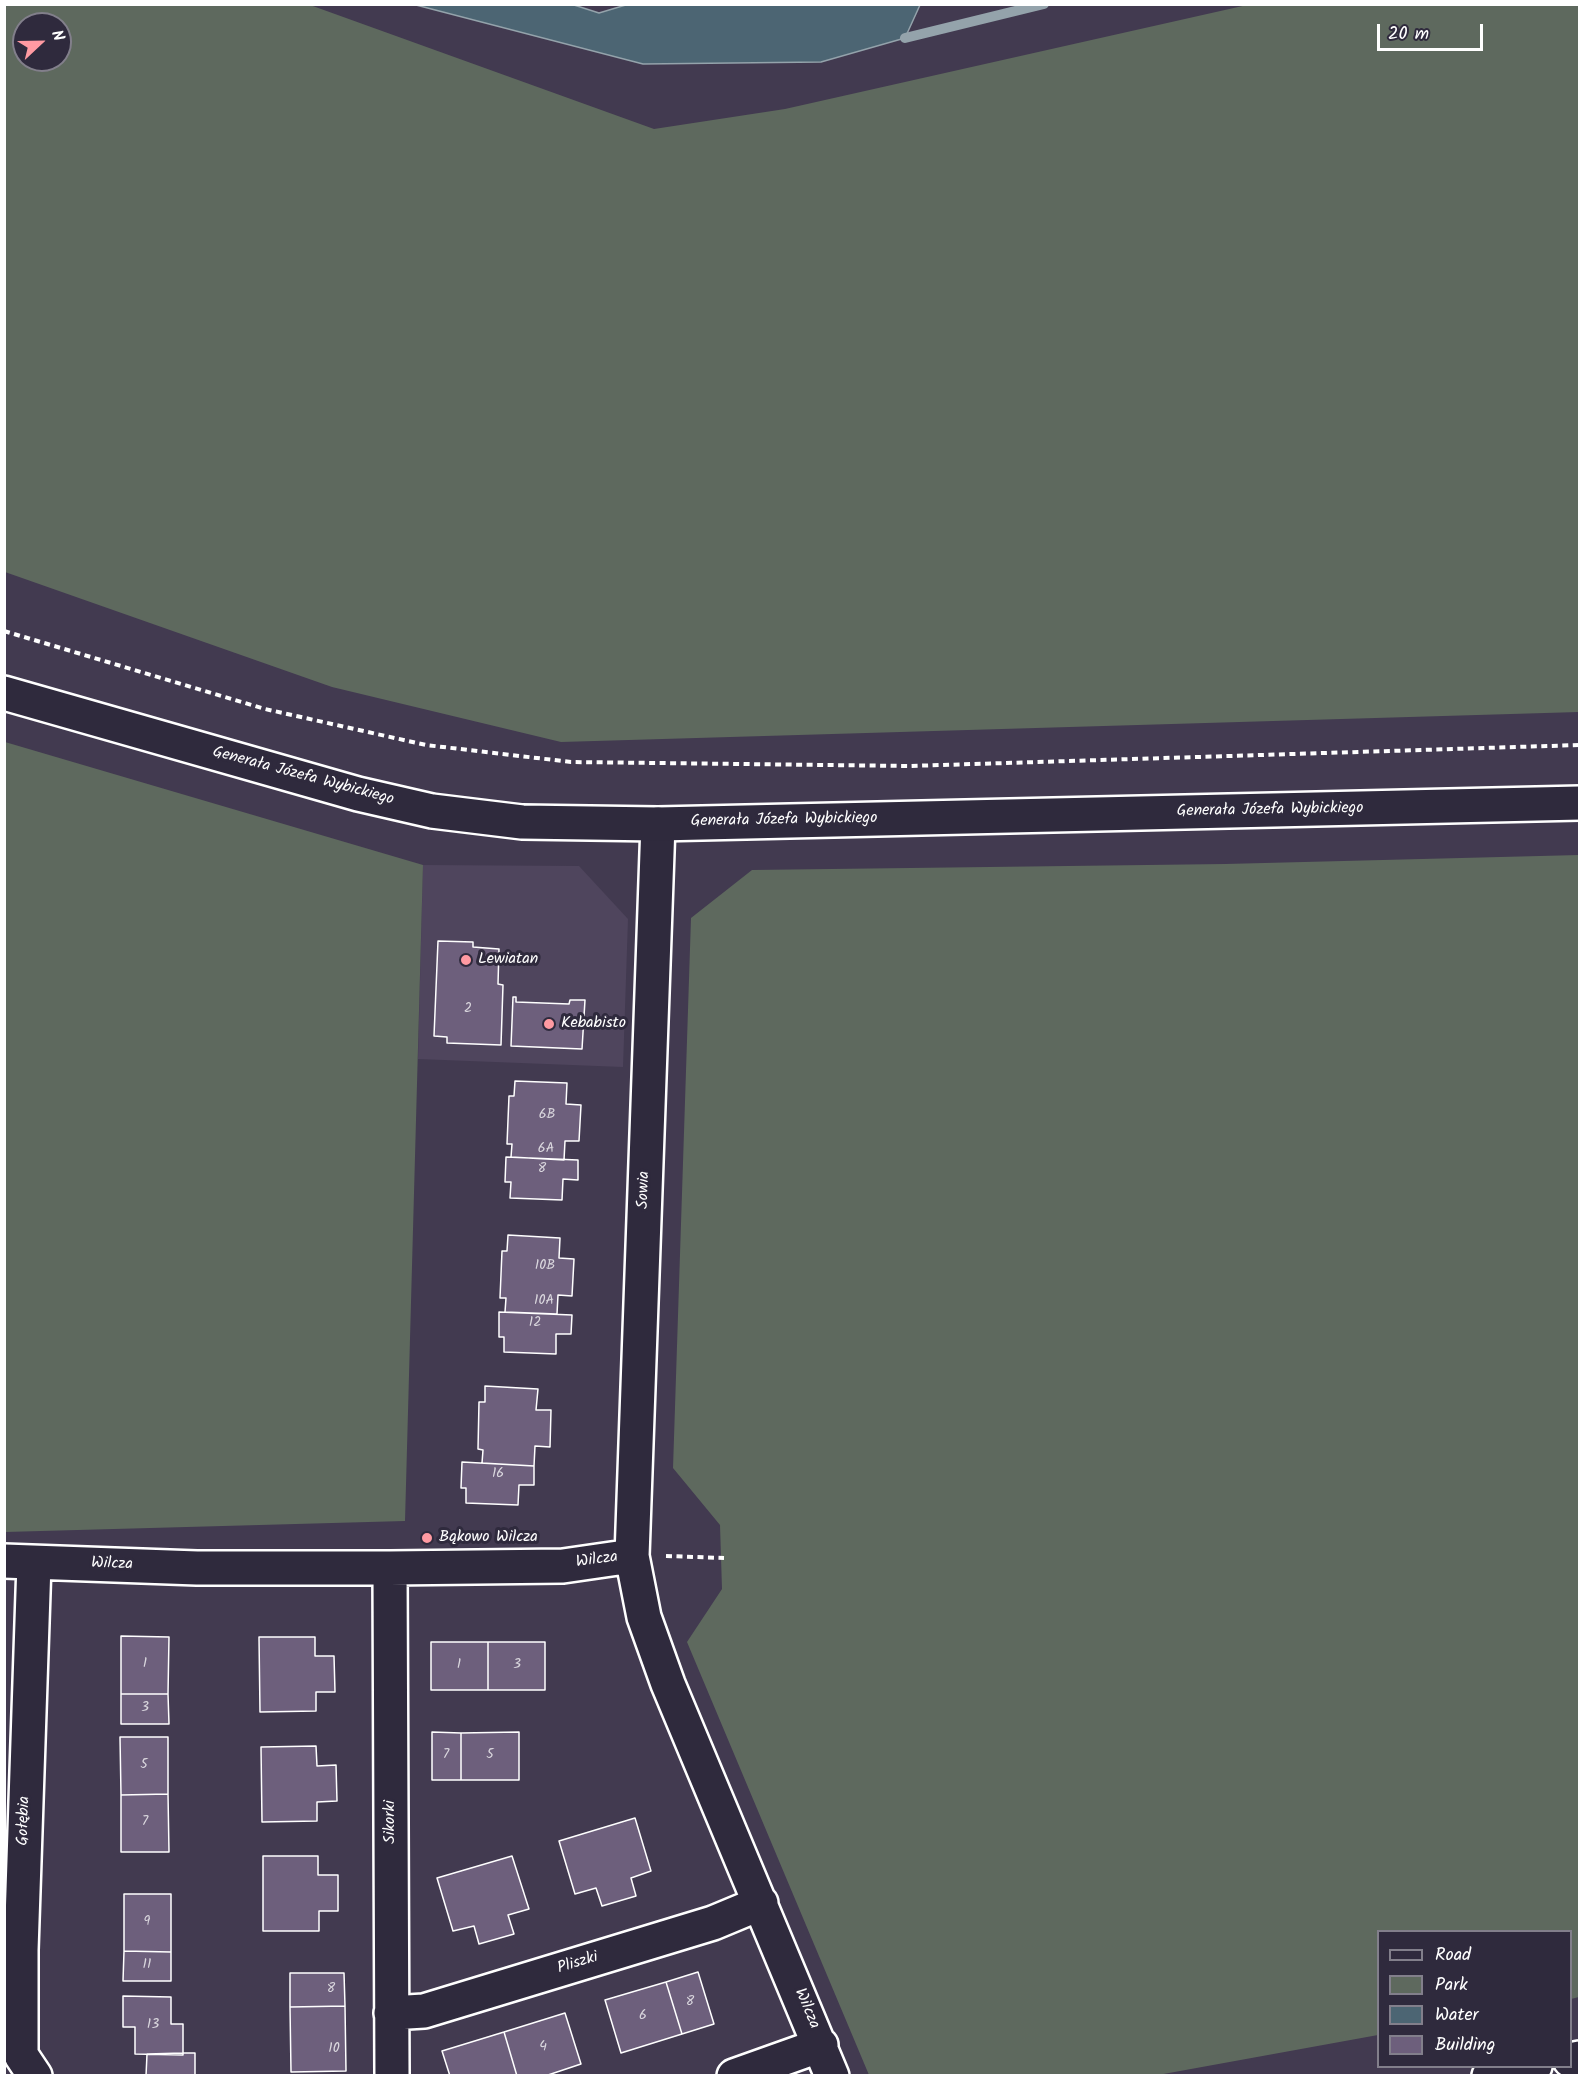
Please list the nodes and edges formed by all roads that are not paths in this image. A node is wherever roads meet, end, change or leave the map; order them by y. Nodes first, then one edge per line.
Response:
1 (4, 693) edge
2 (1580, 803) edge
3 (658, 824) junction
4 (632, 1556) junction
5 (20, 1562) edge
6 (390, 1568) junction
7 (761, 1903) junction
8 (13, 1950) edge
9 (392, 2013) junction
10 (821, 2045) junction
11 (1530, 2068) edge
12 (35, 2076) edge
13 (392, 2076) edge
14 (734, 2076) edge
15 (832, 2076) edge
16 (1489, 2076) edge

1 - 3 street, Generała Józefa Wybickiego
2 - 3 street, Generała Józefa Wybickiego
3 - 4 street, Sowia
4 - 6 street, Wilcza
4 - 7 street, Wilcza
5 - 6 street, Wilcza
5 - 8 street, Gołębia
6 - 9 street, Sikorki
7 - 9 street, Pliszki
7 - 10 street, Wilcza
8 - 12 street, Gołębia
9 - 13 street, Sikorki
10 - 14 street
10 - 15 street, Wilcza
11 - 16 street

